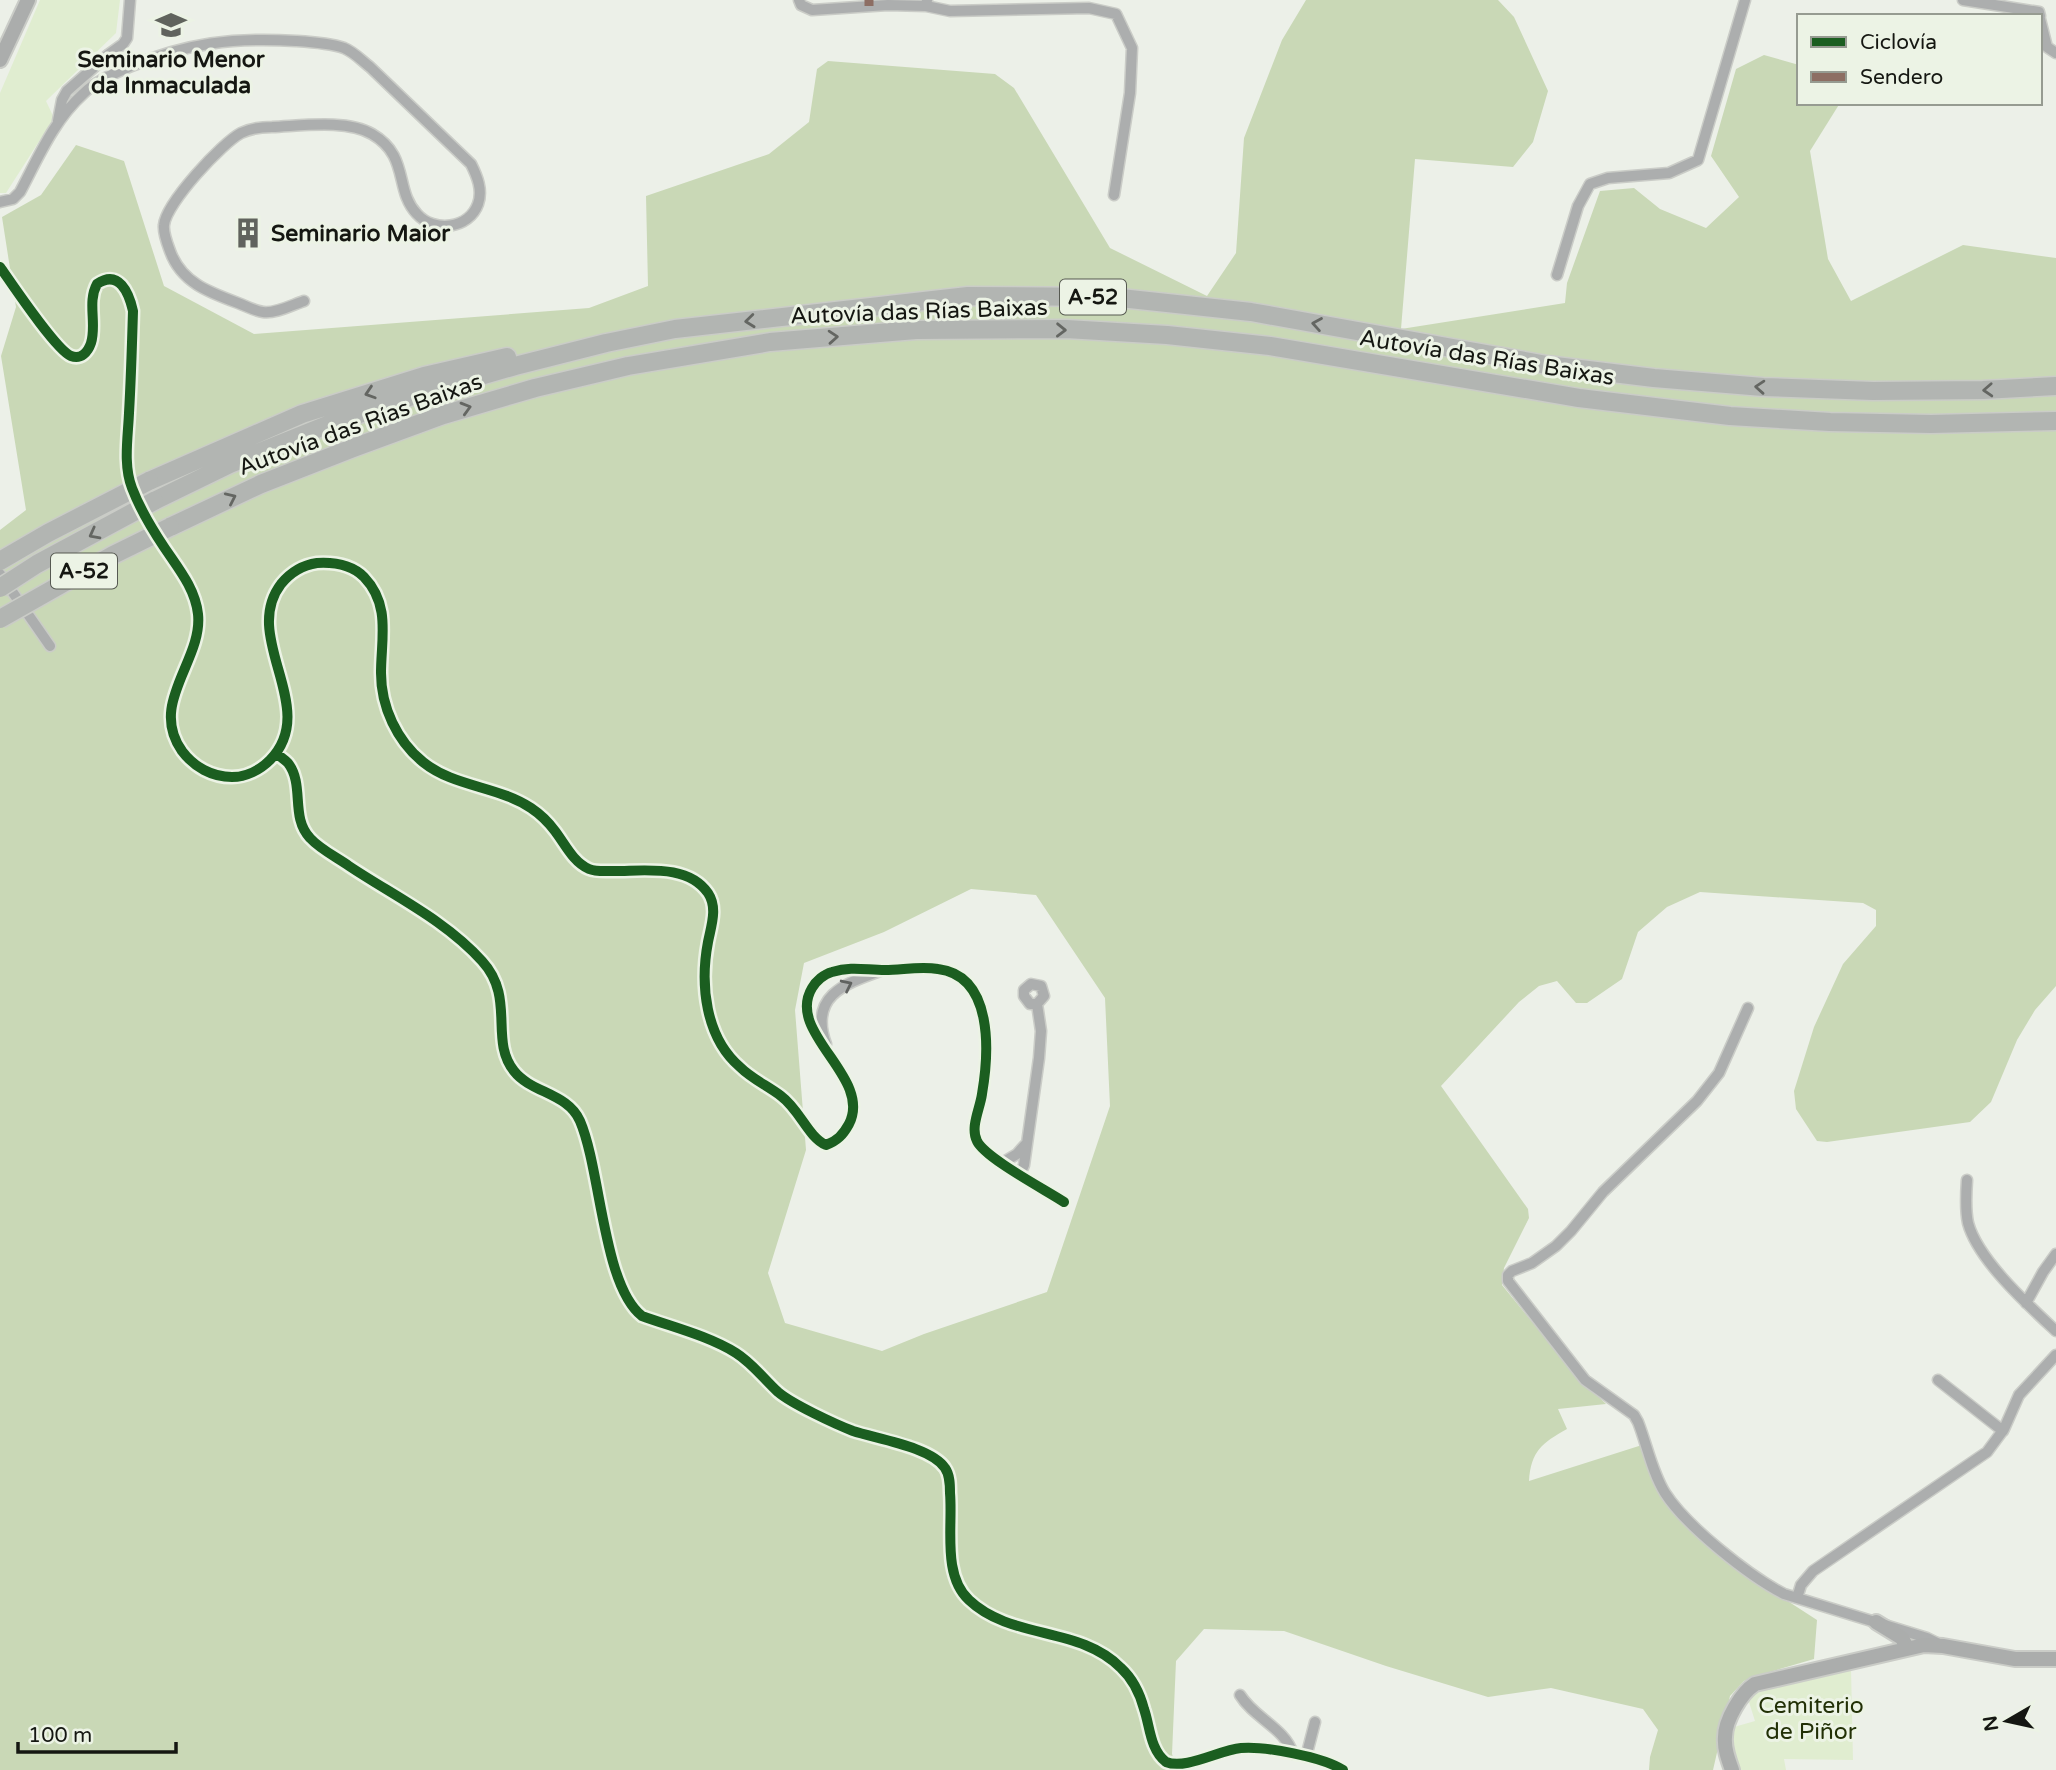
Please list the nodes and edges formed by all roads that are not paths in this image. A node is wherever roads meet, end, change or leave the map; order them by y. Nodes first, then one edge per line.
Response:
1 (28, 0) edge
2 (130, 0) edge
3 (799, 0) edge
4 (1745, 0) edge
5 (1963, 0) edge
6 (926, 3) edge
7 (2039, 14) edge
8 (2042, 26) edge
9 (2056, 53) edge
10 (0, 60) edge
11 (58, 122) junction
12 (1114, 195) dead end
13 (0, 202) edge
14 (0, 267) edge
15 (1557, 275) dead end
16 (304, 301) dead end
17 (675, 329) junction
18 (2056, 386) edge
19 (2056, 421) edge
20 (0, 561) edge
21 (0, 574) edge
22 (0, 588) edge
23 (0, 619) edge
24 (50, 646) dead end
25 (276, 752) junction
26 (884, 970) junction
27 (811, 990) junction
28 (827, 999) junction
29 (1037, 1004) dead end
30 (1748, 1008) dead end
31 (833, 1061) junction
32 (1025, 1144) junction
33 (1002, 1163) junction
34 (1020, 1174) junction
35 (1967, 1180) dead end
36 (1064, 1202) dead end
37 (2056, 1254) edge
38 (2026, 1303) junction
39 (2056, 1331) edge
40 (2056, 1355) edge
41 (1938, 1380) dead end
42 (2003, 1431) junction
43 (1797, 1598) junction
44 (1876, 1622) junction
45 (1943, 1646) junction
46 (1907, 1648) junction
47 (2056, 1659) edge
48 (1240, 1695) dead end
49 (1315, 1722) dead end
50 (1293, 1754) junction
51 (1306, 1757) junction
52 (1343, 1770) edge
53 (1732, 1770) edge

1 - 10 street
2 - 11 street
3 - 6 street
4 - 15 street
5 - 7 street
6 - 12 street
8 - 9 street
11 - 13 street
11 - 16 street
14 - 25 street
18 -> 17 highway, Autovía das Rías Baixas / A-52
17 -> 20 highway, bridge
17 -> 22 highway, Autovía das Rías Baixas / A-52, bridge
23 -> 19 highway, Autovía das Rías Baixas / A-52, bridge
21 - 24 street
25 - 31 street
25 - 50 street
26 - 27 street
28 -> 26 street
26 - 33 street
27 - 28 street
27 - 31 street
28 - 31 street
29 - 32 street
30 - 43 street
32 - 33 street
32 - 34 street
33 - 34 street
34 - 36 street
35 - 38 street
37 - 38 street
38 - 39 street
40 - 42 street
41 - 42 street
42 - 43 street
43 - 44 street
44 - 45 street
44 - 46 street
45 - 46 street
45 - 47 street
46 - 53 street
48 - 50 street
49 - 51 street
50 - 51 street
51 - 52 street

